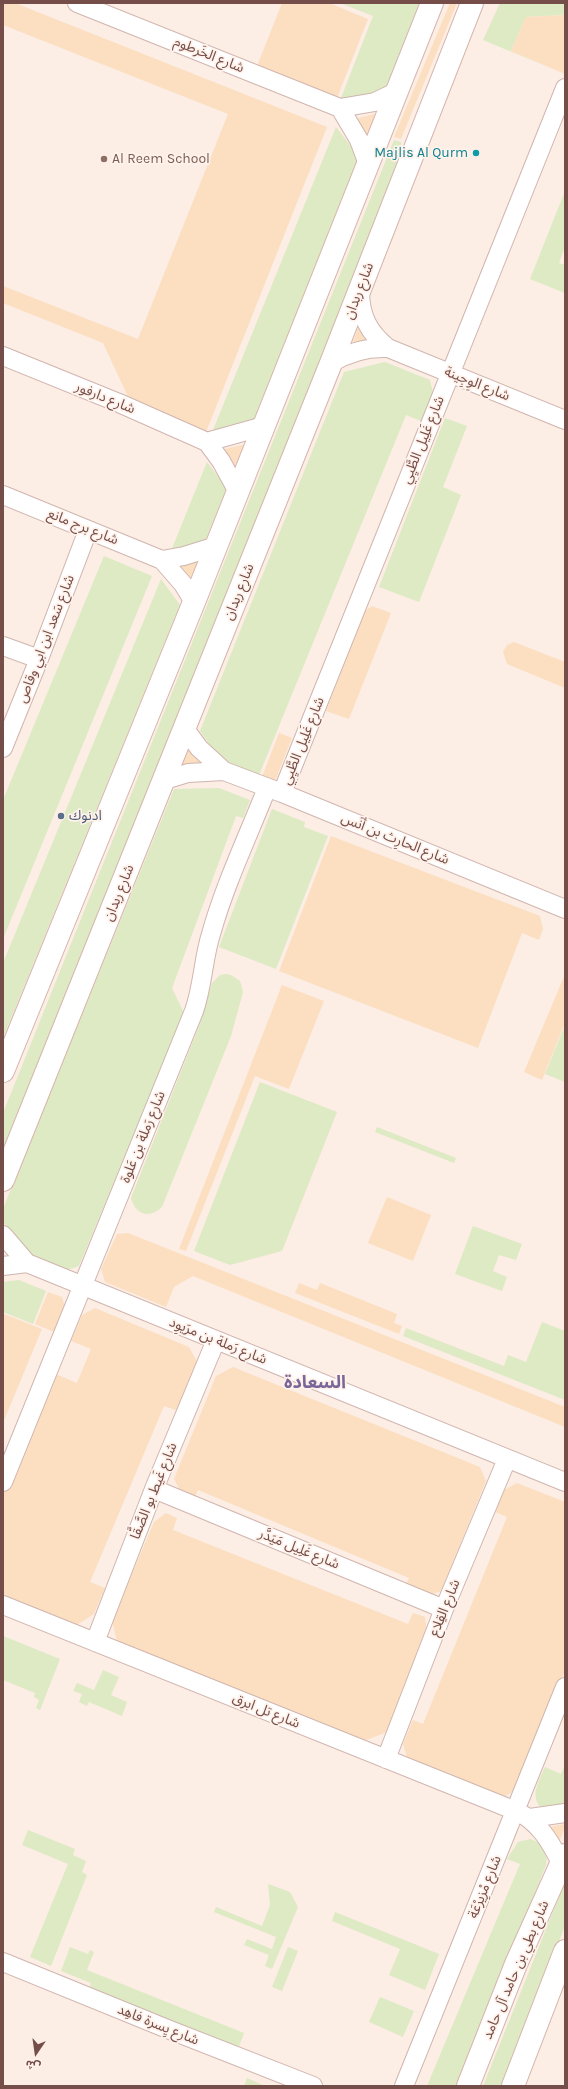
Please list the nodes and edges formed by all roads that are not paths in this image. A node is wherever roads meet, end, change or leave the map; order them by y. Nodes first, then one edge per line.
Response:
1 (77, 3) edge
2 (432, 3) edge
3 (472, 3) edge
4 (565, 88) edge
5 (396, 92) junction
6 (340, 108) junction
7 (368, 164) junction
8 (360, 291) junction
9 (388, 348) junction
10 (3, 356) edge
11 (331, 363) junction
12 (450, 373) junction
13 (565, 420) edge
14 (264, 426) junction
15 (207, 442) junction
16 (238, 492) junction
17 (3, 495) edge
18 (88, 530) junction
19 (216, 546) junction
20 (162, 560) junction
21 (194, 602) junction
22 (3, 646) edge
23 (39, 659) junction
24 (185, 730) junction
25 (3, 748) edge
26 (224, 771) junction
27 (165, 780) junction
28 (275, 790) junction
29 (564, 905) edge
30 (3, 1071) edge
31 (3, 1180) edge
32 (3, 1235) edge
33 (27, 1263) junction
34 (3, 1266) edge
35 (83, 1286) junction
36 (216, 1340) junction
37 (507, 1458) junction
38 (3, 1482) edge
39 (565, 1482) edge
40 (154, 1489) junction
41 (3, 1605) edge
42 (444, 1609) junction
43 (94, 1642) junction
44 (565, 1687) edge
45 (386, 1759) junction
46 (565, 1813) edge
47 (523, 1815) junction
48 (563, 1859) edge
49 (3, 1962) edge
50 (562, 1962) edge
51 (313, 2086) edge
52 (404, 2086) edge
53 (468, 2086) edge
54 (513, 2086) edge

1 - 6 street, شارع الخَرطوم
2 - 5 main road
3 - 8 main road, شارع ربدان
4 - 12 street, شارع غَلِيل الطَّيِي
5 - 6 street
5 - 7 main road
6 - 7 street
7 - 14 main road
8 - 9 street, شارع الوِجِينة
8 - 11 main road, شارع ربدان
9 - 11 street, شارع الوِجِينة
9 - 12 street, شارع الوِجِينة
10 - 15 street, شارع دارفور
11 - 24 main road, شارع ربدان
12 - 13 street, شارع الوِجِينة
12 - 28 street, شارع غَلِيل الطَّيِي
14 - 15 street
14 - 16 main road
15 - 16 street, شارع دارفور
16 - 19 main road
17 - 18 street, شارع برج مانع
18 - 20 street, شارع برج مانع
18 - 23 street, شارع سَعد ابن ابي وقاص
19 - 20 street
19 - 21 main road
20 - 21 street, شارع برج مانع
21 - 30 main road
22 - 23 street
23 - 25 street, شارع سَعد ابن ابي وقاص
24 - 26 street, شارع الحارِث بن أنَس
24 - 27 main road, شارع ربدان
26 - 27 street, شارع الحارِث بن أنَس
26 - 28 street, شارع الحارِث بن أنَس
27 - 31 main road, شارع ربدان
28 - 29 street, شارع الحارِث بن أنَس
28 - 35 street, شارع رَملة بن عَلوة
32 - 33 street, شارع رَملة بن مرَيوِد
33 - 34 street, شارع رَملة بن مرَيوِد
33 - 35 street, شارع رَملة بن مرَيوِد
35 - 36 street, شارع رَملة بن مرَيوِد
35 - 38 street, شارع رَملة بن عَلوة
36 - 37 street, شارع رَملة بن مرَيوِد
36 - 40 street, شارع غَيط بو الصَّقَّا
37 - 39 street, شارع رَملة بن مرَيوِد
37 - 42 street, شارع القِلاع
40 - 42 street, شارع غَلِيل مَيَدَّر
40 - 43 street, شارع غَيط بو الصَّقَّا
41 - 43 street, شارع تل ابرق
42 - 45 street, شارع القِلاع
43 - 45 street, شارع تل ابرق
44 - 47 street, شارع مْزِيرْعَة
45 - 47 street, شارع تل ابرق
46 - 47 street
47 - 48 street, شارع تل ابرق
47 - 52 street, شارع مْزِيرْعَة
48 - 53 main road, شارع بطي بن حامد آل حامد
49 - 51 street, شارع يِسرة فاهِد
50 - 54 main road

